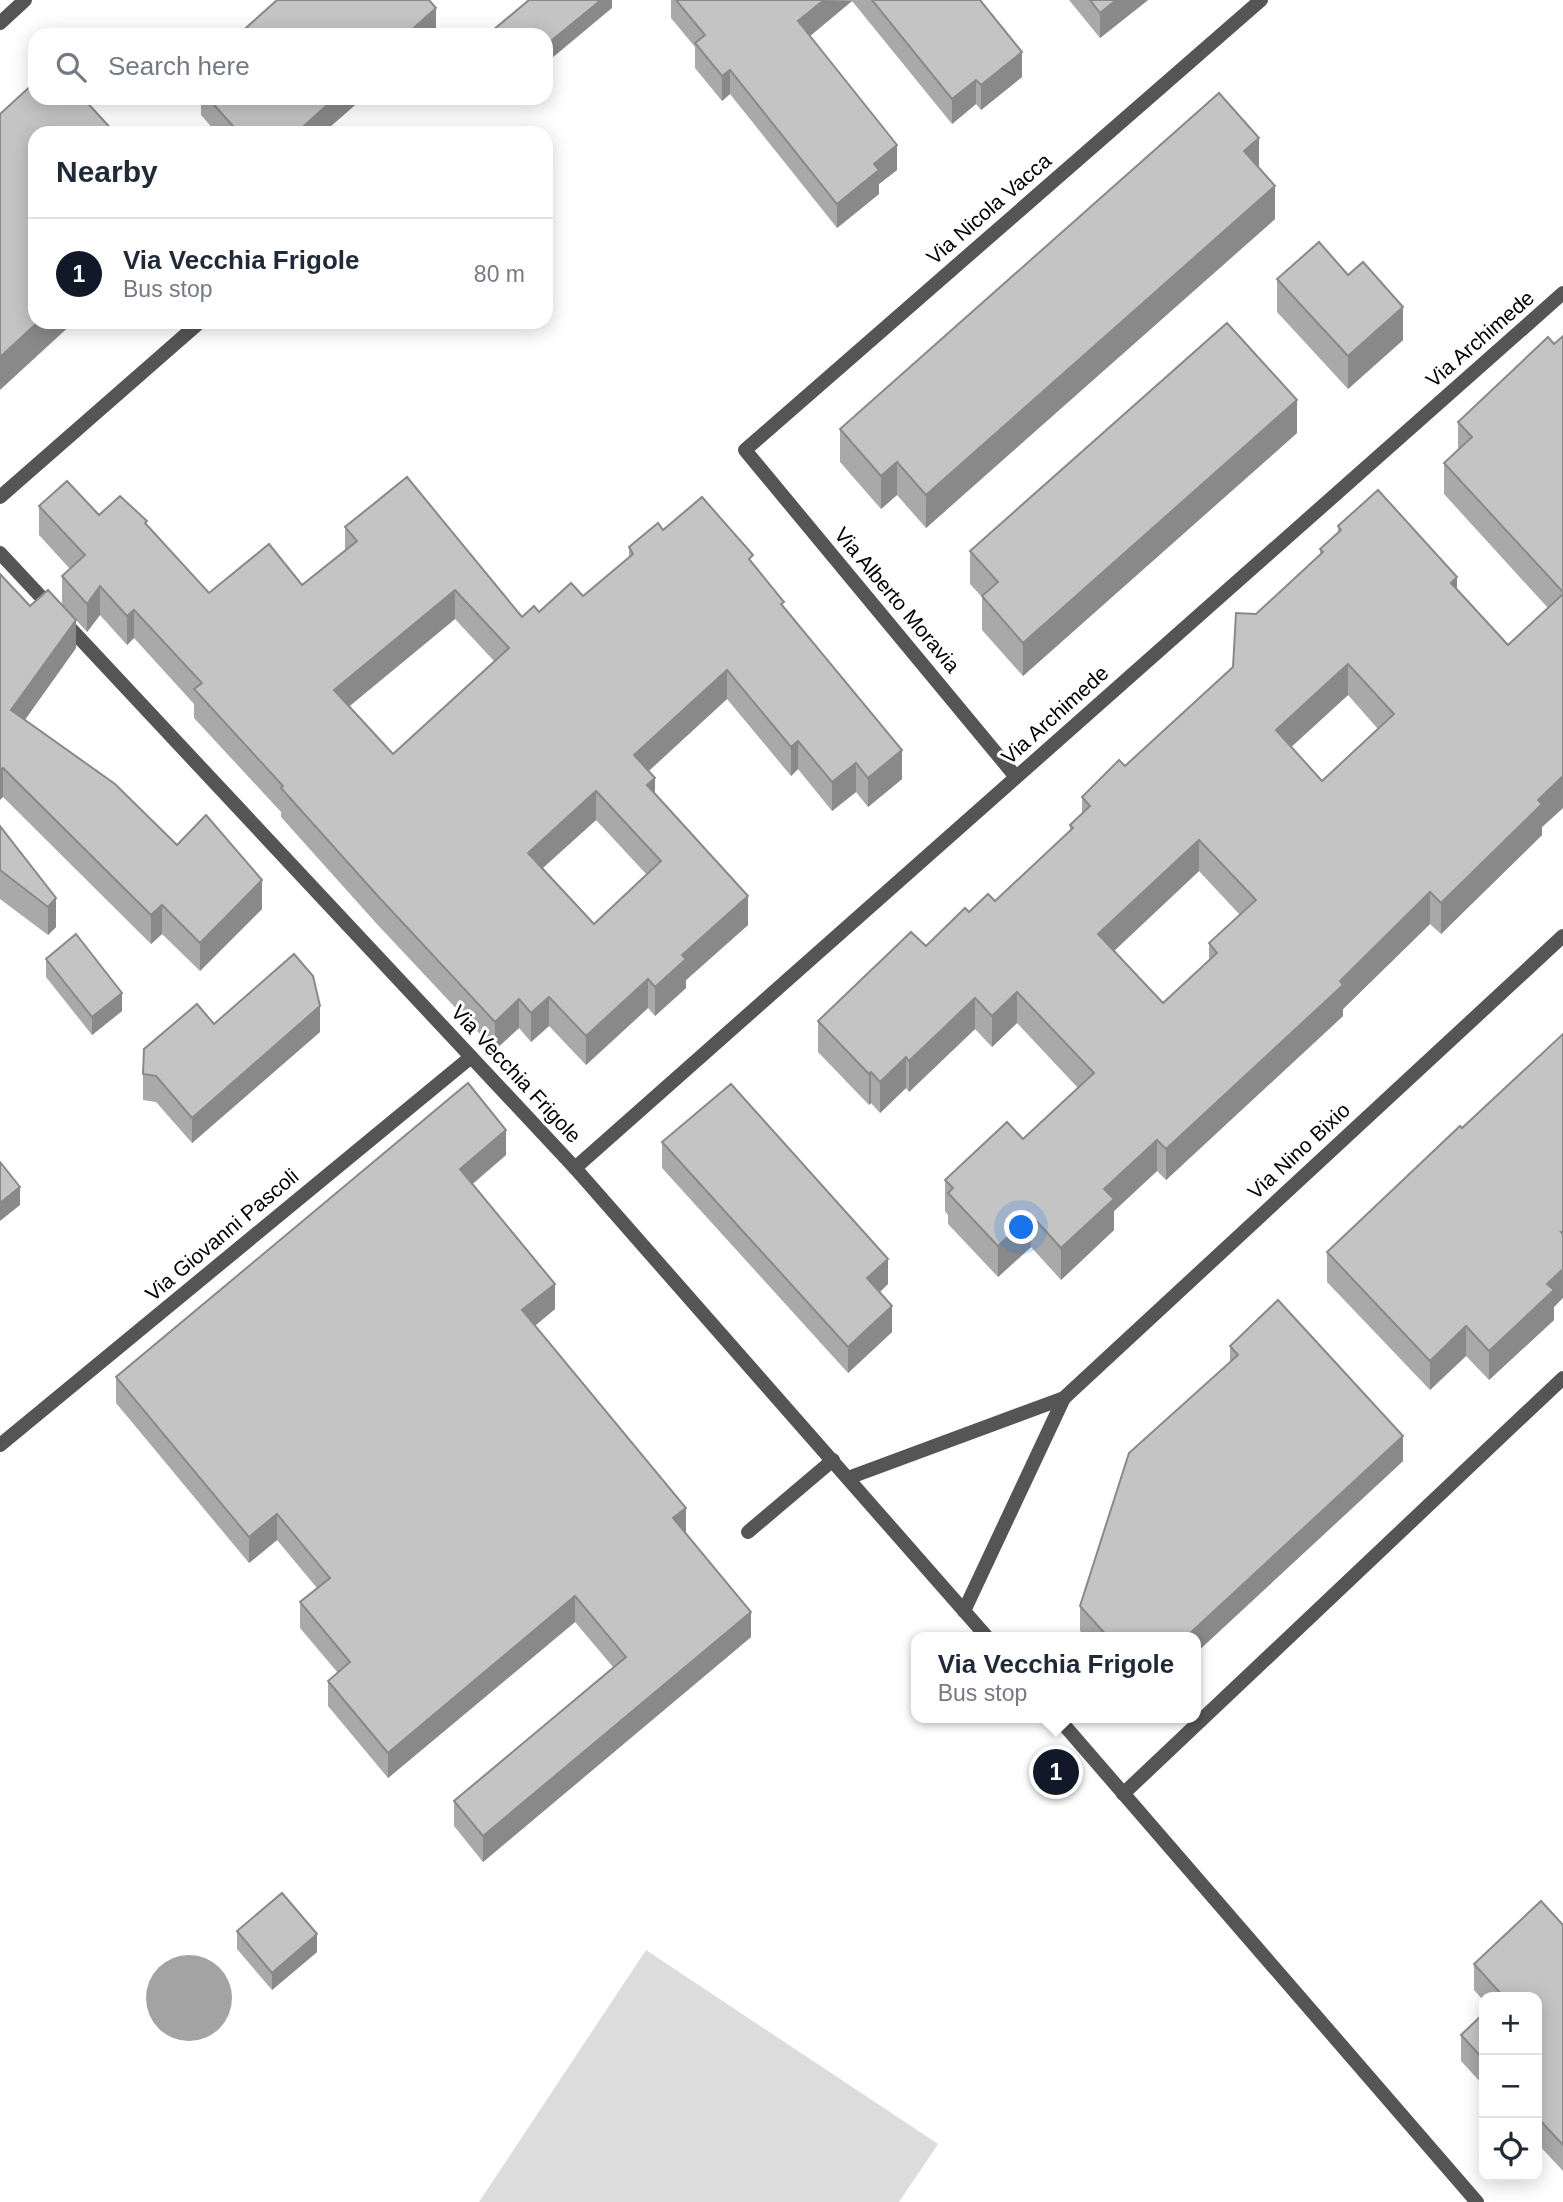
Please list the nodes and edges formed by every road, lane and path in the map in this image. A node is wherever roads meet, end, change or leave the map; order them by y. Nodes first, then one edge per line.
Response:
1 (25, 0) edge
2 (1261, 0) edge
3 (0, 23) edge
4 (1563, 293) edge
5 (192, 329) edge
6 (745, 450) joint
7 (0, 496) edge
8 (0, 554) edge
9 (1016, 777) junction
10 (1563, 936) edge
11 (471, 1057) junction
12 (575, 1168) junction
13 (1563, 1378) edge
14 (1064, 1398) junction
15 (0, 1445) edge
16 (833, 1460) junction
17 (848, 1478) junction
18 (748, 1532) dead end
19 (964, 1611) junction
20 (983, 1632) edge
21 (1201, 1720) edge
22 (1062, 1723) edge
23 (1198, 1723) edge
24 (1123, 1794) junction
25 (1477, 2202) edge

1 - 3 street
2 - 6 street, Via Nicola Vacca
4 - 9 street, Via Archimede
5 - 7 street
6 - 9 street, Via Alberto Moravia
8 - 11 street, Via Vecchia Frigole
9 - 12 street, Via Archimede
10 - 14 street, Via Nino Bixio
11 - 12 street, Via Vecchia Frigole
11 - 15 street, Via Giovanni Pascoli
12 - 16 street, Via Vecchia Frigole
13 - 21 street
14 - 17 street, Via Nino Bixio
14 - 19 street, Via Nino Bixio
16 - 17 street, Via Vecchia Frigole
16 - 18 street
17 - 19 street, Via Vecchia Frigole
19 - 20 street, Via Vecchia Frigole
22 - 24 street
23 - 24 street
24 - 25 street

